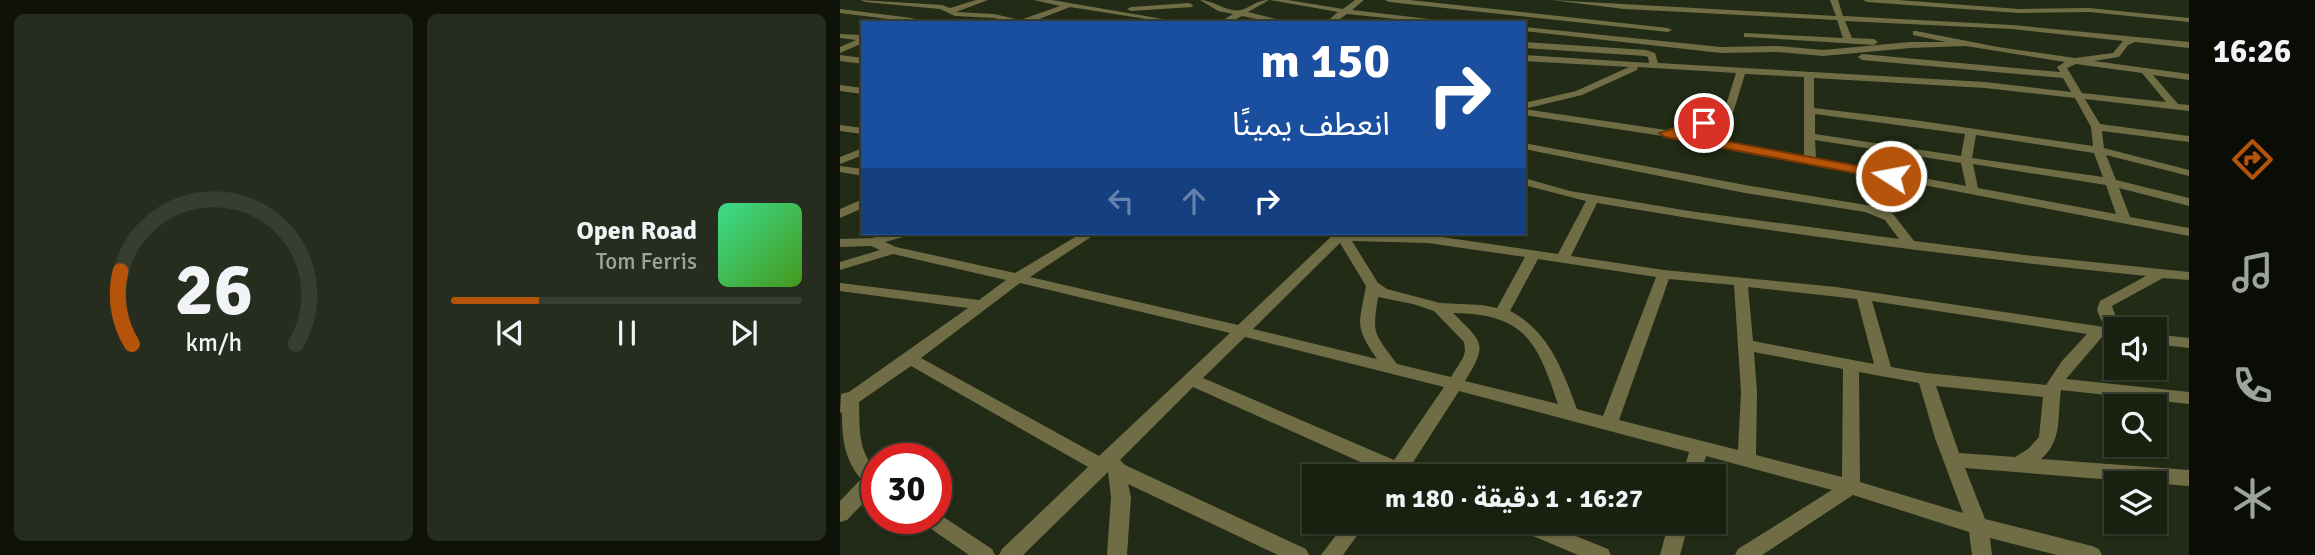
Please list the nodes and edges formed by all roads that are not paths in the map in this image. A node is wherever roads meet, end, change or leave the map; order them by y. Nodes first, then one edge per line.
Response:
1 (865, 0) edge
2 (948, 0) edge
3 (984, 0) edge
4 (1038, 0) edge
5 (1203, 0) edge
6 (1265, 0) edge
7 (1274, 0) edge
8 (1360, 0) edge
9 (1389, 0) edge
10 (1555, 0) edge
11 (1834, 0) edge
12 (1867, 0) edge
13 (2063, 0) edge
14 (1298, 2) edge
15 (1425, 2) edge
16 (849, 3) dead end
17 (1659, 4) edge
18 (1068, 5) junction
19 (1189, 5) junction
20 (1952, 5) junction
21 (840, 8) edge
22 (1757, 8) junction
23 (946, 9) junction
24 (1675, 9) junction
25 (2066, 9) junction
26 (1109, 10) junction
27 (1344, 11) junction
28 (1242, 14) junction
29 (1405, 17) junction
30 (1842, 17) junction
31 (1537, 18) junction
32 (2189, 20) edge
33 (908, 21) edge
34 (1018, 21) edge
35 (1026, 21) edge
36 (1155, 21) edge
37 (1226, 21) edge
38 (1278, 21) edge
39 (1332, 21) edge
40 (1442, 21) edge
41 (1931, 22) junction
42 (2012, 27) junction
43 (1526, 28) edge
44 (1526, 29) edge
45 (1668, 30) junction
46 (2055, 31) junction
47 (1916, 33) junction
48 (840, 36) edge
49 (1747, 36) junction
50 (2189, 38) edge
51 (861, 39) edge
52 (861, 40) edge
53 (1848, 40) junction
54 (2132, 40) junction
55 (2158, 41) junction
56 (1876, 42) junction
57 (1663, 43) junction
58 (1951, 44) junction
59 (1963, 44) junction
60 (2189, 45) edge
61 (1526, 46) edge
62 (1548, 47) junction
63 (840, 50) edge
64 (1721, 50) junction
65 (1843, 53) junction
66 (2017, 53) junction
67 (840, 58) edge
68 (1526, 58) edge
69 (1550, 59) junction
70 (861, 61) edge
71 (2074, 61) junction
72 (1957, 64) junction
73 (1639, 66) junction
74 (1654, 66) junction
75 (1703, 67) junction
76 (1742, 70) junction
77 (2022, 70) junction
78 (2145, 71) junction
79 (1809, 74) junction
80 (2066, 75) junction
81 (1852, 77) junction
82 (2189, 77) edge
83 (1963, 84) junction
84 (840, 88) edge
85 (861, 90) edge
86 (2028, 90) junction
87 (2080, 96) junction
88 (1526, 106) edge
89 (2175, 107) junction
90 (2189, 108) edge
91 (1811, 111) junction
92 (1526, 112) edge
93 (2096, 127) junction
94 (840, 128) edge
95 (861, 131) edge
96 (1971, 131) junction
97 (1665, 133) junction
98 (1808, 136) junction
99 (2189, 139) edge
100 (1526, 148) edge
101 (2099, 150) junction
102 (861, 152) edge
103 (1966, 159) junction
104 (1810, 160) junction
105 (840, 161) edge
106 (840, 169) edge
107 (861, 173) edge
108 (2189, 173) edge
109 (1526, 182) edge
110 (2110, 182) junction
111 (1973, 192) junction
112 (1592, 198) junction
113 (2189, 202) edge
114 (861, 204) edge
115 (840, 214) edge
116 (2125, 221) junction
117 (2189, 232) edge
118 (896, 235) edge
119 (1088, 235) edge
120 (1341, 235) edge
121 (1343, 235) edge
122 (1357, 235) edge
123 (1462, 239) edge
124 (873, 242) junction
125 (840, 243) edge
126 (1910, 244) junction
127 (892, 250) junction
128 (1533, 256) junction
129 (1562, 260) junction
130 (840, 267) edge
131 (2163, 272) junction
132 (1664, 274) junction
133 (2189, 276) edge
134 (1016, 279) junction
135 (1741, 283) junction
136 (1373, 286) junction
137 (840, 287) edge
138 (1863, 295) junction
139 (982, 305) junction
140 (1439, 308) junction
141 (1502, 313) junction
142 (2106, 317) edge
143 (1242, 331) junction
144 (2104, 332) edge
145 (2104, 337) edge
146 (2167, 341) edge
147 (2189, 344) edge
148 (1745, 345) junction
149 (910, 359) junction
150 (1851, 365) junction
151 (1391, 368) junction
152 (1884, 371) junction
153 (1926, 379) junction
154 (1192, 380) junction
155 (1455, 384) junction
156 (2053, 388) junction
157 (2189, 398) edge
158 (844, 401) edge
159 (1570, 415) junction
160 (1608, 425) junction
161 (1699, 448) junction
162 (1953, 460) junction
163 (1747, 461) junction
164 (1111, 464) junction
165 (1379, 464) edge
166 (1407, 464) edge
167 (1694, 464) edge
168 (2016, 466) junction
169 (861, 468) edge
170 (2189, 478) edge
171 (1851, 487) junction
172 (861, 494) edge
173 (840, 514) edge
174 (1978, 526) junction
175 (952, 533) edge
176 (1348, 534) edge
177 (1550, 534) edge
178 (1676, 534) edge
179 (985, 555) edge
180 (1009, 555) edge
181 (1116, 555) edge
182 (1299, 555) edge
183 (1331, 555) edge
184 (1601, 555) edge
185 (1670, 555) edge
186 (1745, 555) edge
187 (1982, 555) edge
188 (2092, 555) edge

1 - 23 street
2 - 23 street
3 - 23 street
4 - 18 street
5 - 19 street
5 - 28 street
6 - 28 street
7 - 14 street
8 - 27 street
9 - 15 street
10 - 17 street
11 - 30 street
12 - 20 street
13 - 25 street
14 - 27 street
15 - 29 street
15 - 31 street
16 - 21 street
17 - 24 street
18 - 26 street
18 - 35 street
19 - 26 street
19 - 36 street
20 - 25 street
20 - 42 street
21 - 33 street
22 - 24 street
22 - 30 street
22 - 49 street
23 - 33 street
23 - 34 street
24 - 45 street
25 - 32 street
25 - 46 street
26 - 36 street
27 - 29 street
27 - 39 street
28 - 37 street
28 - 38 street
29 - 40 street
30 - 41 street
30 - 53 street
31 - 43 street
31 - 45 street
41 - 42 street
41 - 47 street
42 - 46 street
44 - 57 street
45 - 57 street
46 - 54 street
47 - 56 street
47 - 59 street
48 - 51 street
49 - 53 street
49 - 64 street
50 - 55 street
52 - 63 street
53 - 56 street
54 - 55 street
54 - 71 street
55 - 60 street
56 - 65 street
57 - 64 street
58 - 59 street
58 - 65 street
58 - 72 street
59 - 66 street
61 - 62 street
62 - 69 street
62 - 74 street
64 - 65 street
64 - 75 street
65 - 72 street
65 - 81 street
66 - 71 street
66 - 77 street
67 - 70 street
68 - 69 street
69 - 73 street
71 - 78 street
71 - 80 street
72 - 77 street
72 - 83 street
73 - 74 street
73 - 88 street
74 - 75 street
75 - 76 street
76 - 79 street
76 - 97 street
77 - 80 street
77 - 86 street
78 - 82 street
78 - 89 street
79 - 81 street
79 - 91 street
80 - 87 street
81 - 83 street
83 - 86 street
84 - 85 street
86 - 87 street
87 - 89 street
87 - 93 street
89 - 90 street
91 - 96 street
91 - 98 street
92 - 97 street
93 - 99 street
93 - 101 street
94 - 95 street
96 - 101 street
96 - 103 street
97 - 104 street
98 - 103 street
98 - 104 street
100 - 126 street
101 - 108 street
101 - 110 street
102 - 105 street
103 - 110 street
103 - 111 street
104 - 111 street
106 - 107 street
109 - 112 street
110 - 113 street
110 - 116 street
111 - 116 street
112 - 126 street
112 - 129 street
114 - 115 street
116 - 117 street
118 - 124 street
119 - 134 street
120 - 143 street
121 - 136 street
122 - 123 street
123 - 128 street
124 - 125 street
124 - 127 street
126 - 131 street
127 - 130 street
127 - 134 street
128 - 129 street
128 - 141 street
129 - 132 street
131 - 133 street
131 - 142 street
132 - 135 street
132 - 160 street
134 - 139 street
134 - 143 street
135 - 138 street
135 - 148 street
136 - 140 street
136 - 151 street
137 - 139 street
138 - 144 street
138 - 152 street
139 - 149 street
140 - 141 street
140 - 155 street
141 - 159 street
143 - 151 street
143 - 154 street
145 - 156 street
146 - 147 street
148 - 150 street
148 - 163 street
149 - 158 street
149 - 164 street
150 - 152 street
150 - 171 street
151 - 155 street
152 - 153 street
153 - 156 street
153 - 162 street
154 - 164 street
154 - 165 street
155 - 159 street
155 - 166 street
156 - 157 street
156 - 168 street
158 - 169 street
159 - 160 street
160 - 161 street
161 - 163 street
161 - 167 street
162 - 168 street
162 - 174 street
163 - 171 street
164 - 180 street
164 - 181 street
164 - 182 street
168 - 170 street
171 - 174 street
171 - 186 street
172 - 173 street
174 - 187 street
174 - 188 street
175 - 179 street
176 - 183 street
177 - 184 street
178 - 185 street

